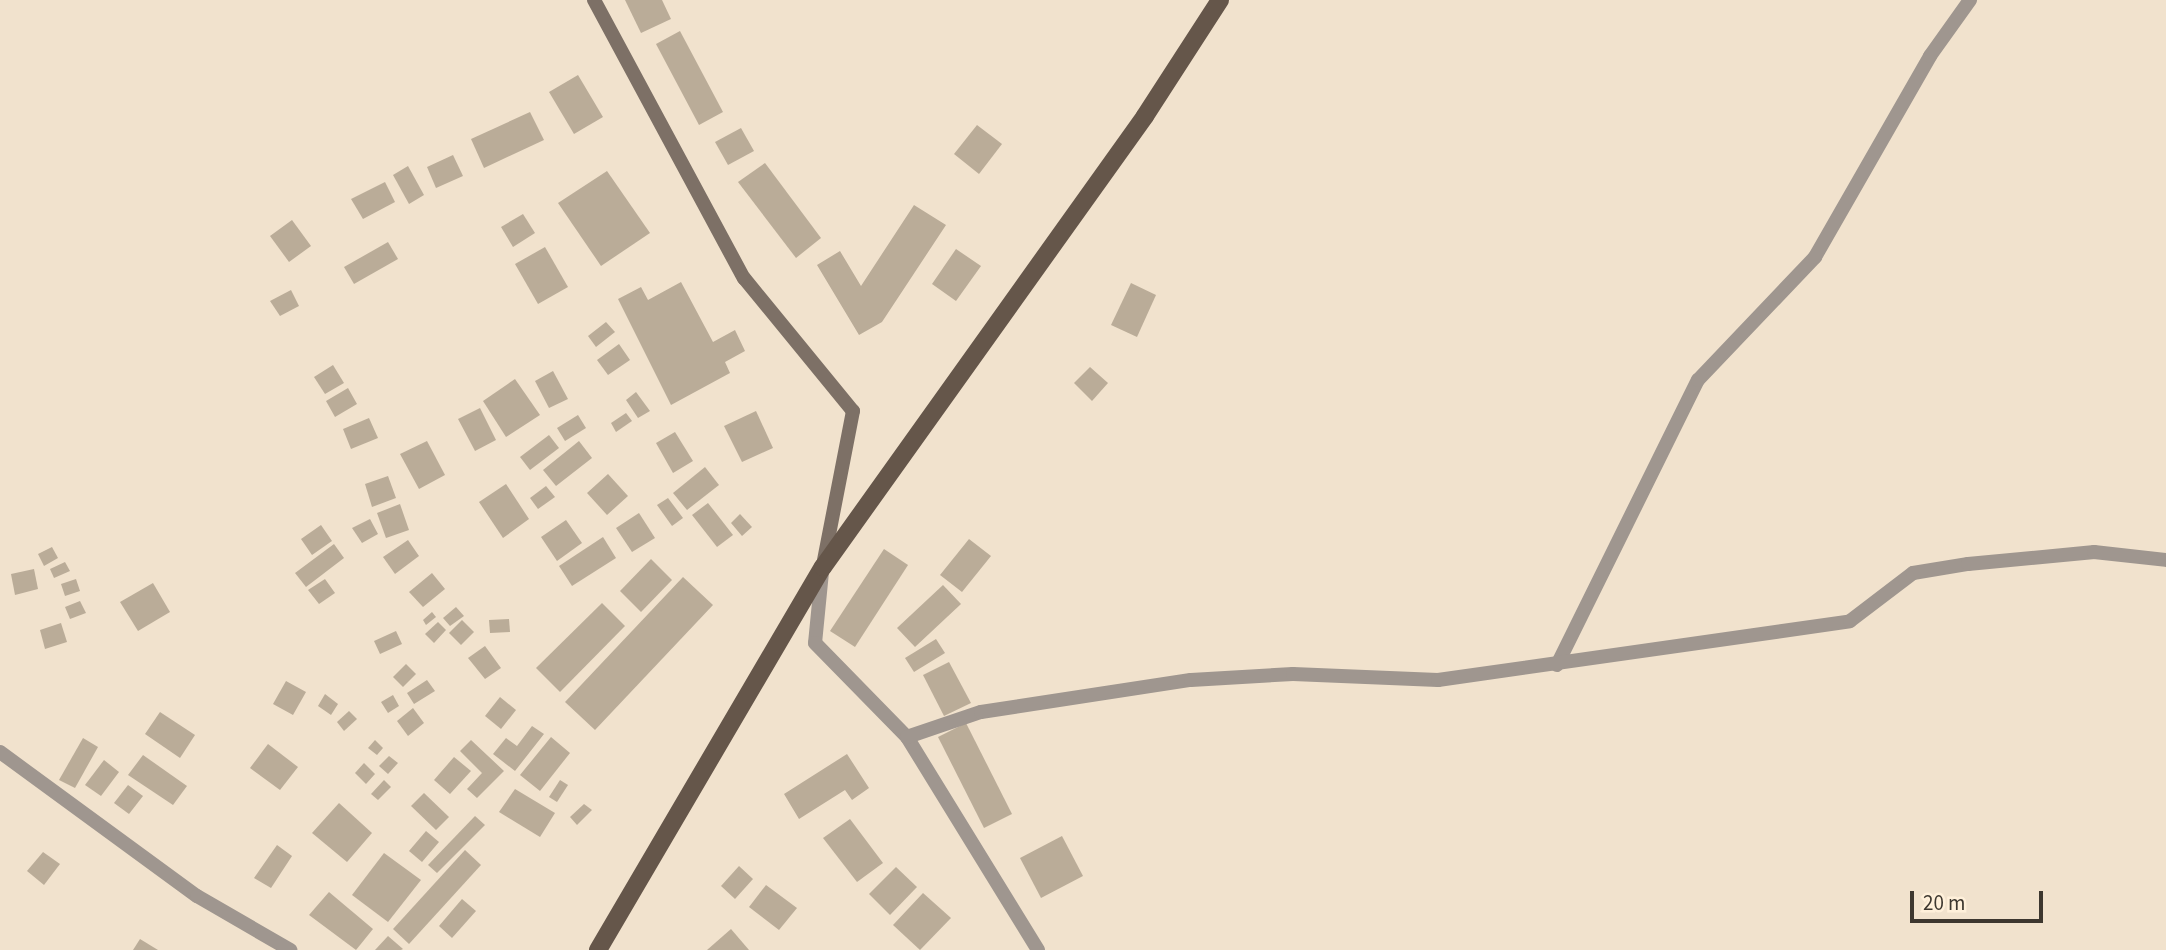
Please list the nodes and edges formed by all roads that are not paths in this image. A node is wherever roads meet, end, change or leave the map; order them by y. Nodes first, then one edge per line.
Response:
1 (594, 0) edge
2 (1220, 0) edge
3 (1970, 0) edge
4 (2166, 559) edge
5 (823, 566) junction
6 (1557, 665) junction
7 (907, 737) junction
8 (0, 752) edge
9 (290, 950) edge
10 (598, 950) edge
11 (1038, 950) edge

1 - 5 street
2 - 5 main road
3 - 6 street
4 - 6 street
5 - 7 street
5 - 10 main road
6 - 7 street
7 - 11 street
8 - 9 street

